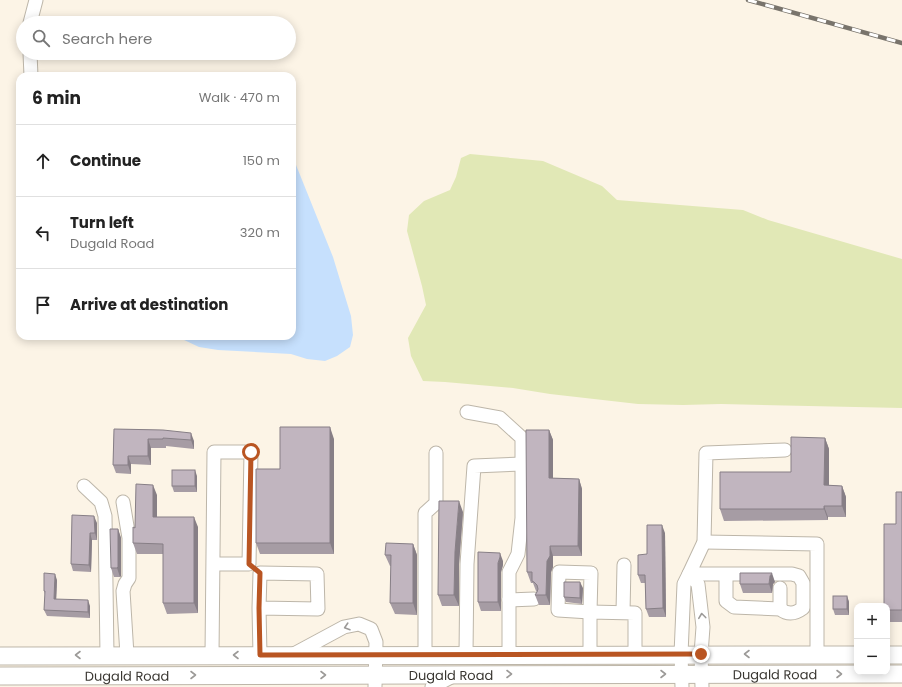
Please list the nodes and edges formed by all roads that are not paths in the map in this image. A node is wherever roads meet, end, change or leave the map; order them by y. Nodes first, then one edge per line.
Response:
1 (36, 0) edge
2 (32, 16) edge
3 (30, 60) edge
4 (31, 72) edge
5 (467, 412) dead end
6 (785, 450) dead end
7 (436, 453) dead end
8 (522, 464) junction
9 (84, 486) dead end
10 (123, 502) dead end
11 (704, 542) junction
12 (213, 564) junction
13 (249, 564) junction
14 (624, 565) dead end
15 (260, 573) junction
16 (689, 574) junction
17 (726, 574) junction
18 (780, 588) dead end
19 (534, 599) edge
20 (509, 600) junction
21 (259, 608) junction
22 (780, 609) junction
23 (623, 612) junction
24 (466, 654) junction
25 (510, 654) junction
26 (635, 654) junction
27 (681, 654) junction
28 (701, 654) junction
29 (902, 654) edge
30 (107, 655) junction
31 (127, 655) junction
32 (212, 655) junction
33 (260, 655) junction
34 (292, 655) junction
35 (376, 655) junction
36 (425, 655) junction
37 (590, 655) junction
38 (817, 655) junction
39 (854, 655) edge
40 (890, 655) edge
41 (0, 656) edge
42 (616, 674) junction
43 (744, 674) junction
44 (902, 674) edge
45 (456, 675) junction
46 (0, 676) edge
47 (702, 680) edge
48 (375, 681) edge
49 (682, 681) edge
50 (432, 687) edge
51 (654, 687) edge
52 (720, 687) edge

1 - 2 street
3 - 4 street
5 - 8 street
6 - 11 street
7 - 36 street
8 - 20 street
8 - 24 street
9 - 30 street
10 - 31 street
11 - 16 street
11 - 38 street
12 - 13 street
12 - 13 street
12 - 32 street
13 - 15 street
14 - 23 street
15 - 21 street
15 - 21 street
16 - 17 street
16 - 27 street
28 -> 16 street
17 - 22 street
17 - 22 street
18 - 22 street
19 - 20 street
20 - 25 street
21 - 33 street
23 - 26 street
23 - 37 street
24 - 25 main road, Dugald Road
24 - 36 main road, Dugald Road
25 - 37 main road, Dugald Road
26 - 27 main road, Dugald Road
26 - 37 main road, Dugald Road
27 - 28 main road, Dugald Road
27 - 49 street
38 -> 28 main road, Dugald Road
28 - 47 street
29 - 40 main road
30 - 31 main road, Dugald Road
30 -> 41 main road, Dugald Road
31 - 32 main road, Dugald Road
33 -> 32 main road, Dugald Road
33 - 34 main road, Dugald Road
34 - 35 main road, Dugald Road
35 -> 34 street
35 - 36 main road, Dugald Road
35 - 48 street
38 - 39 main road, Dugald Road
45 -> 42 main road, Dugald Road
42 -> 49 main road, Dugald Road
42 - 51 main road
43 -> 44 main road, Dugald Road
43 - 47 main road, Dugald Road
43 - 52 main road
45 - 48 main road, Dugald Road
45 - 50 street
46 -> 48 main road, Dugald Road
47 - 49 main road, Dugald Road

